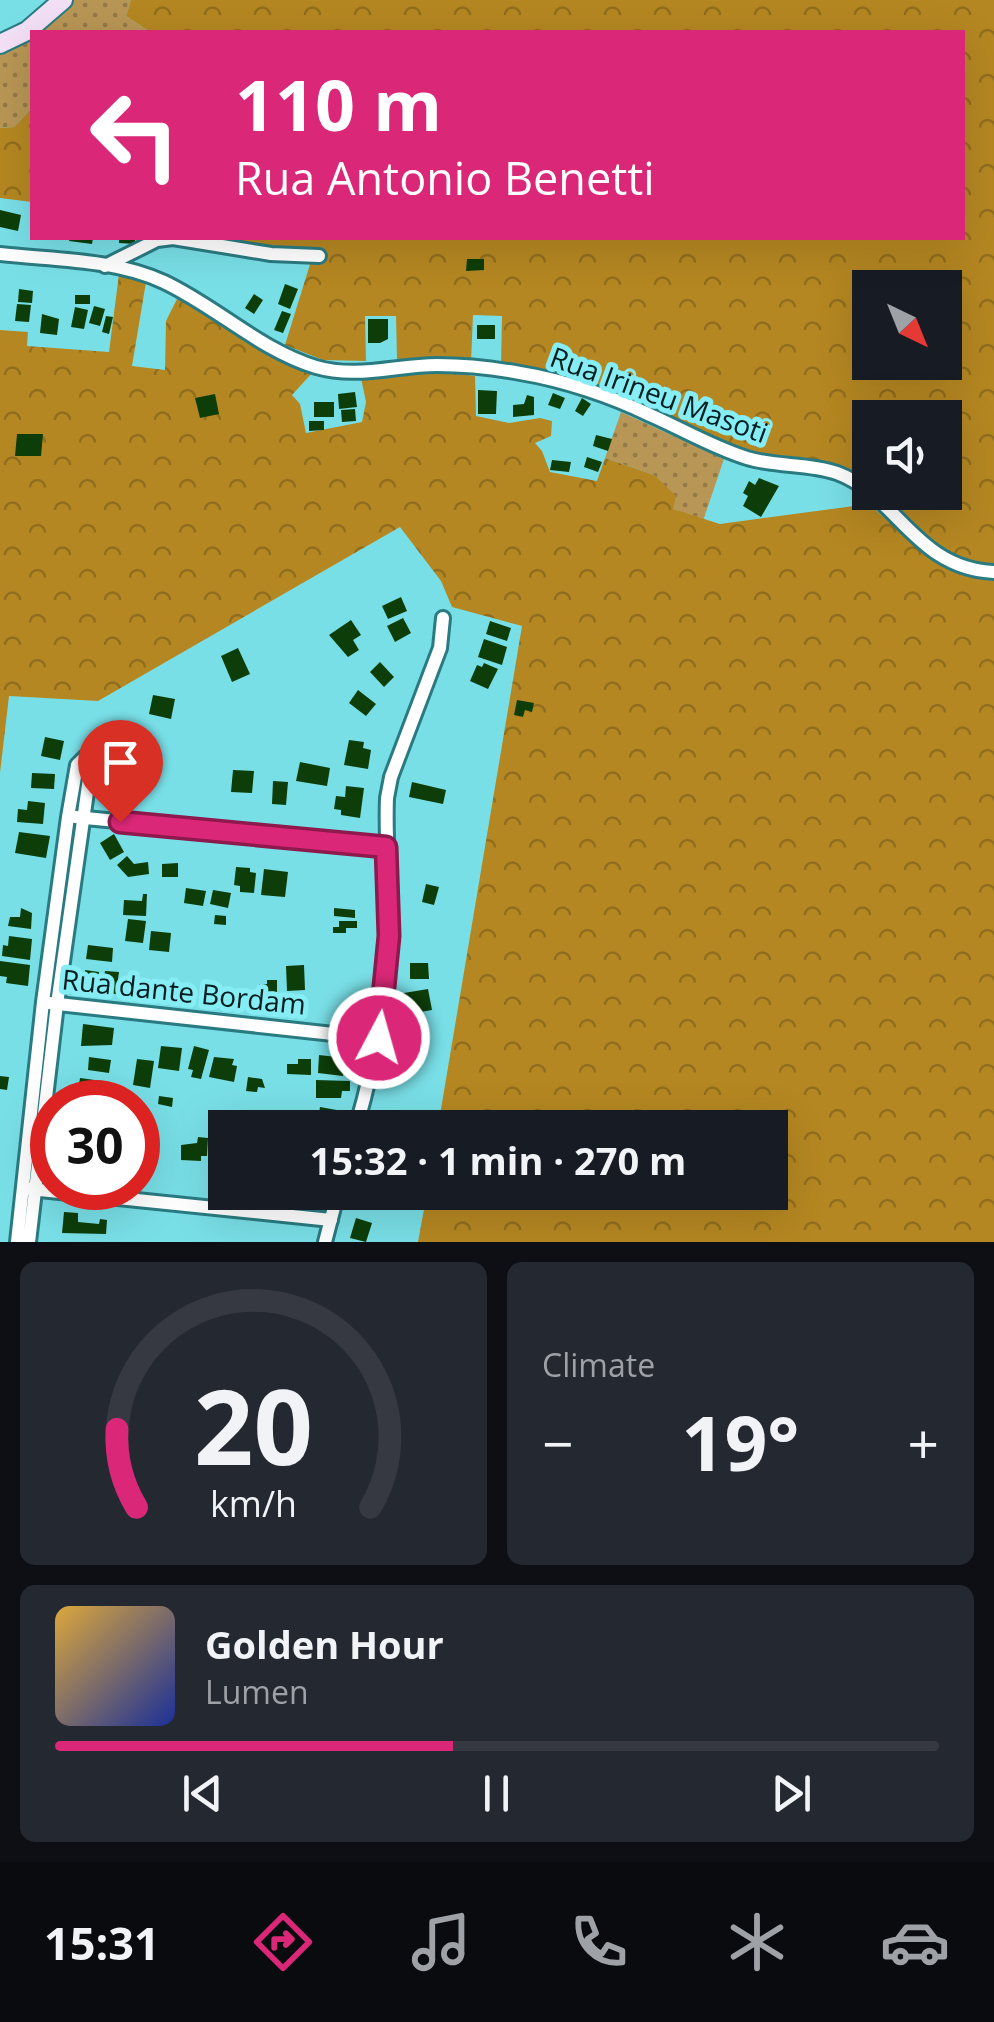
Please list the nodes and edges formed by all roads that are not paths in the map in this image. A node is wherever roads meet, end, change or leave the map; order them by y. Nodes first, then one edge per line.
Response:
1 (63, 0) edge
2 (0, 44) edge
3 (166, 240) edge
4 (185, 240) edge
5 (0, 254) edge
6 (319, 256) dead end
7 (106, 266) junction
8 (994, 572) edge
9 (444, 618) dead end
10 (386, 847) junction
11 (50, 1003) junction
12 (379, 1038) junction
13 (361, 1110) edge
14 (29, 1188) junction
15 (333, 1210) edge
16 (330, 1220) junction
17 (18, 1242) edge
18 (29, 1242) edge
19 (325, 1242) edge

1 - 2 street
3 - 7 street
4 - 6 street
5 - 7 street, Rua Irineu Masoti
7 - 8 street, Rua Irineu Masoti
9 - 10 street
10 - 11 street
10 - 12 street
11 - 12 street, Rua dante Bordam
11 - 14 street
12 - 13 street
14 - 16 street
14 - 17 street
14 - 18 street
15 - 16 street
16 - 19 street

